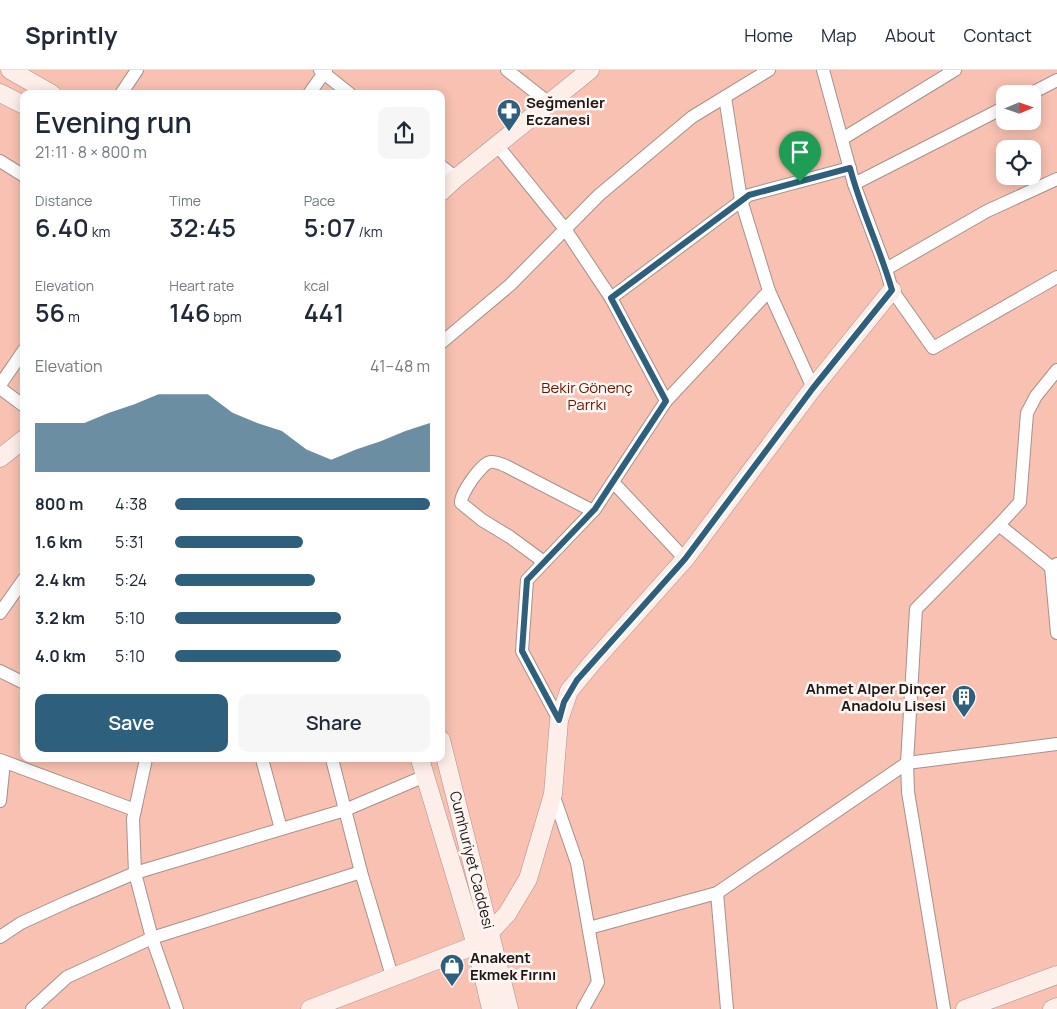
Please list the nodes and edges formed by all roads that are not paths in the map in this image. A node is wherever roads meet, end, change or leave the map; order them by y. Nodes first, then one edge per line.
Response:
1 (10, 70) edge
2 (137, 70) edge
3 (507, 70) edge
4 (590, 70) edge
5 (769, 70) edge
6 (823, 70) edge
7 (955, 70) edge
8 (323, 71) edge
9 (1057, 80) edge
10 (1041, 88) edge
11 (45, 90) edge
12 (124, 90) edge
13 (311, 90) edge
14 (345, 90) edge
15 (0, 93) edge
16 (725, 97) junction
17 (20, 103) edge
18 (549, 103) junction
19 (996, 112) edge
20 (842, 139) junction
21 (497, 145) junction
22 (0, 161) edge
23 (850, 168) junction
24 (445, 169) edge
25 (20, 174) edge
26 (456, 178) junction
27 (1057, 179) edge
28 (854, 184) junction
29 (445, 188) edge
30 (741, 200) junction
31 (565, 229) junction
32 (886, 269) junction
33 (1057, 277) edge
34 (892, 290) junction
35 (769, 291) junction
36 (611, 298) junction
37 (445, 340) edge
38 (20, 356) edge
39 (1057, 370) edge
40 (0, 386) edge
41 (813, 388) junction
42 (666, 401) junction
43 (20, 403) edge
44 (20, 442) edge
45 (0, 458) edge
46 (613, 482) junction
47 (593, 511) junction
48 (999, 525) junction
49 (685, 559) junction
50 (544, 562) junction
51 (1054, 565) edge
52 (20, 585) edge
53 (0, 613) edge
54 (1057, 633) edge
55 (0, 671) edge
56 (20, 682) edge
57 (559, 720) junction
58 (1057, 744) edge
59 (445, 756) edge
60 (2, 761) edge
61 (145, 762) edge
62 (263, 762) edge
63 (333, 762) edge
64 (421, 762) edge
65 (907, 763) junction
66 (425, 776) junction
67 (553, 794) junction
68 (0, 801) edge
69 (135, 810) junction
70 (345, 810) junction
71 (281, 829) junction
72 (361, 872) junction
73 (135, 873) junction
74 (717, 892) junction
75 (589, 928) junction
76 (490, 932) junction
77 (0, 937) edge
78 (152, 938) junction
79 (476, 945) junction
80 (1057, 975) edge
81 (392, 976) junction
82 (1057, 1007) edge
83 (32, 1009) edge
84 (178, 1009) edge
85 (310, 1009) edge
86 (491, 1009) edge
87 (509, 1009) edge
88 (583, 1009) edge
89 (728, 1009) edge
90 (944, 1009) edge
91 (966, 1009) edge
92 (1052, 1009) edge

1 - 11 street
2 - 12 street
3 - 18 street
4 - 18 street
5 - 16 street
6 - 20 street
7 - 20 street
8 - 13 street
8 - 14 street
9 - 10 street
15 - 17 street
16 - 30 street
16 - 31 street
18 - 21 street
19 - 28 street
20 - 23 street
21 - 26 street
21 - 31 street
22 - 25 street
23 - 28 street
23 - 30 street
24 - 26 street
26 - 29 street
27 - 32 street
28 - 32 street
30 - 35 street
30 - 36 street
31 - 36 street
31 - 37 street
32 - 34 street
33 - 34 street
34 - 41 street
35 - 41 street
35 - 42 street
36 - 42 street
38 - 40 street
39 - 48 street
40 - 43 street
41 - 49 street
42 - 46 street
44 - 45 street
46 - 47 street
46 - 49 street
47 - 50 street
47 - 50 street
48 - 51 street
48 - 65 street
49 - 57 street
50 - 57 street
51 - 54 street
52 - 53 street
55 - 56 street
57 - 67 street
58 - 65 street
59 - 76 street, Cumhuriyet Caddesi
60 - 68 street
60 - 69 street
61 - 69 street
62 - 71 street
63 - 70 street
64 - 66 street, Cumhuriyet Caddesi
65 - 74 street
65 - 90 street
66 - 70 street
66 - 79 street, Cumhuriyet Caddesi
67 - 75 street
67 - 76 street
69 - 73 street
70 - 71 street
70 - 72 street
71 - 73 street
72 - 78 street
72 - 81 street
73 - 77 street
73 - 78 street
74 - 75 street
74 - 89 street
75 - 88 street
76 - 79 street
76 - 87 street, Cumhuriyet Caddesi
78 - 83 street
78 - 84 street
79 - 81 street
79 - 86 street, Cumhuriyet Caddesi
80 - 91 street
81 - 85 street
82 - 92 street

